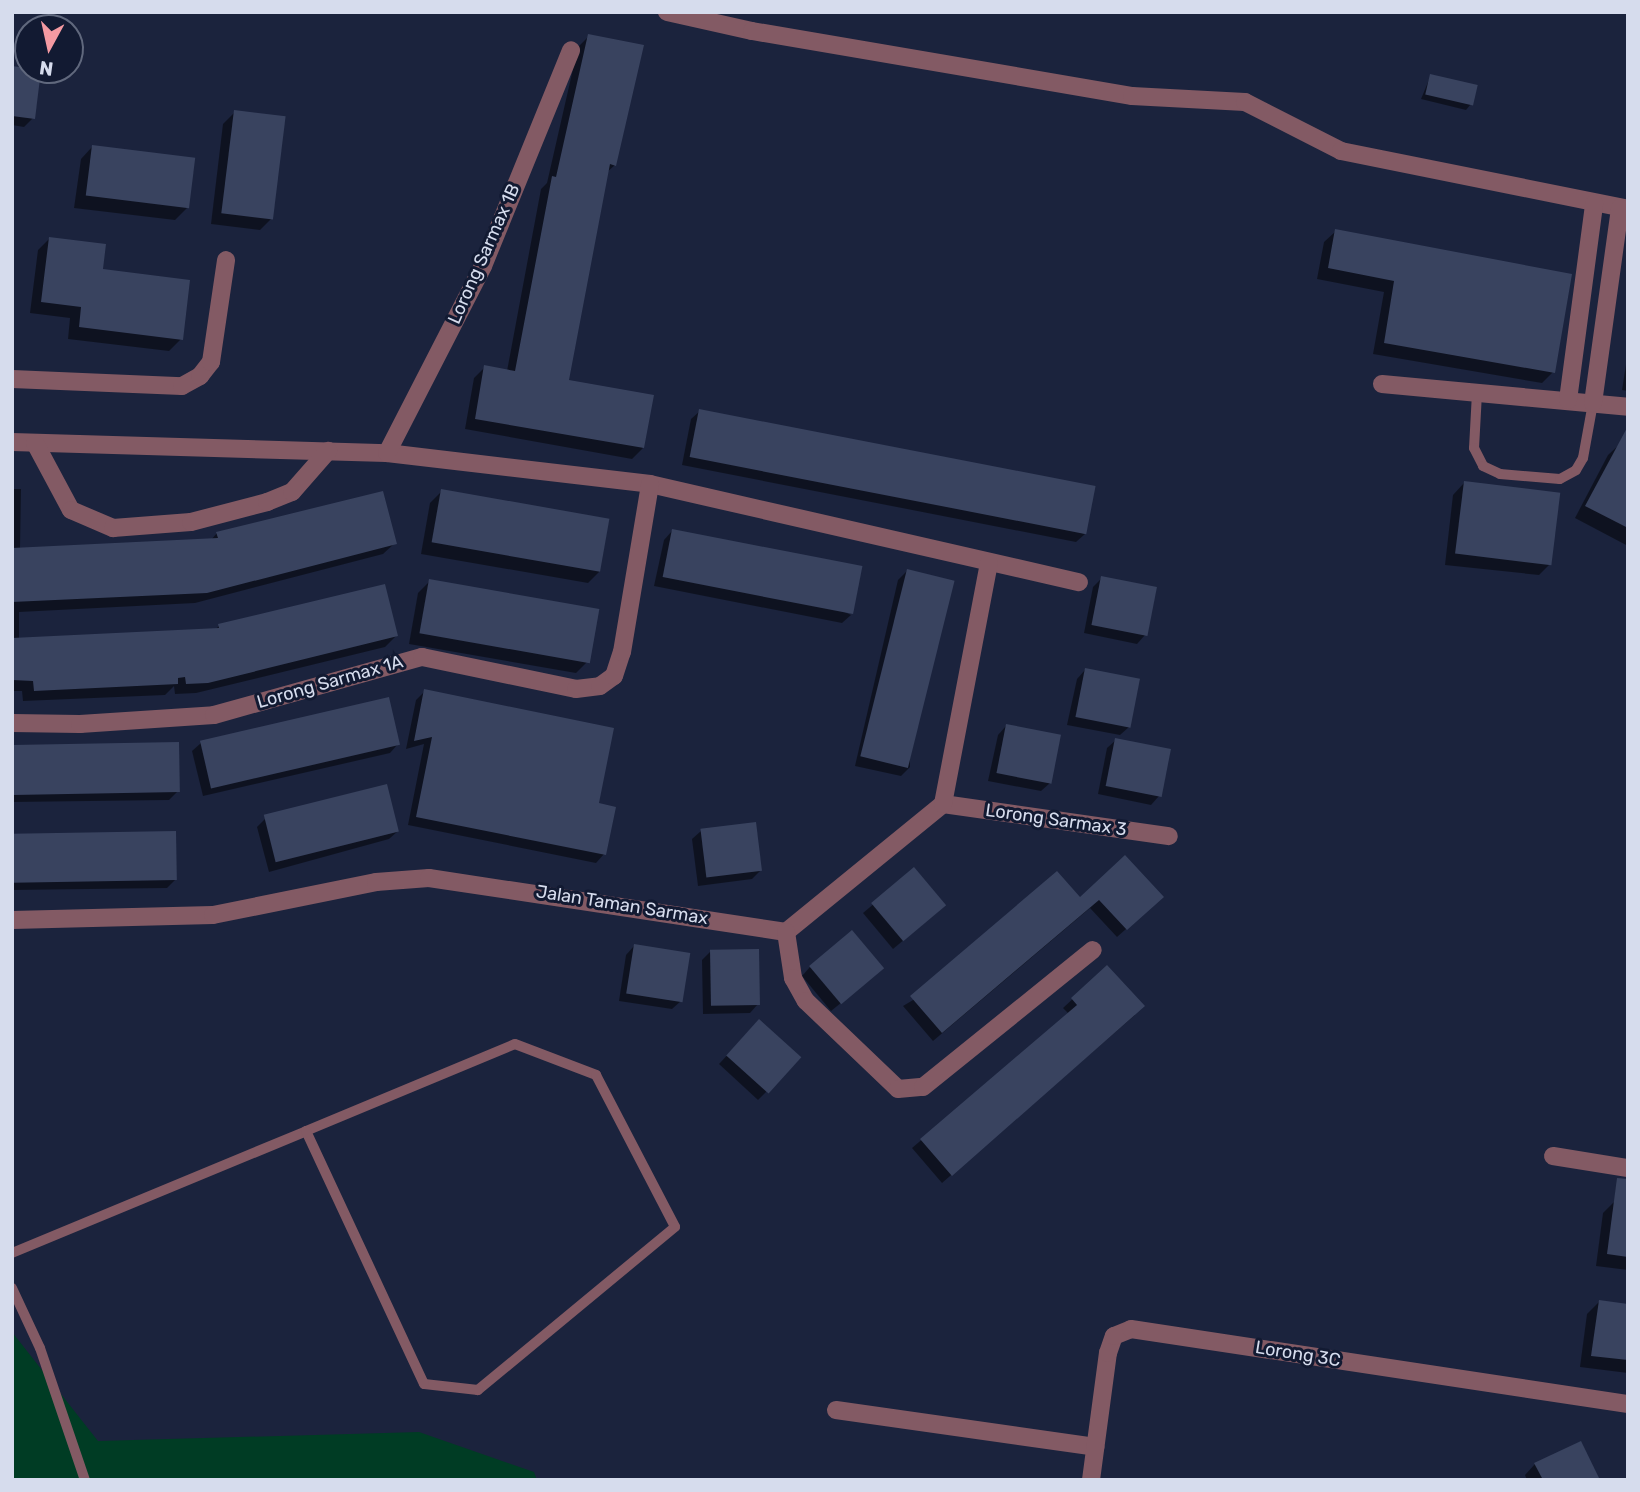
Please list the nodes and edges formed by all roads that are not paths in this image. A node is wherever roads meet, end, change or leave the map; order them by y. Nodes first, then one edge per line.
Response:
1 (667, 12) edge
2 (571, 50) dead end
3 (1594, 204) junction
4 (1624, 209) edge
5 (226, 260) dead end
6 (12, 379) edge
7 (1382, 384) dead end
8 (1477, 393) junction
9 (1567, 400) junction
10 (1593, 403) junction
11 (1628, 407) edge
12 (12, 442) edge
13 (35, 443) junction
14 (328, 451) junction
15 (387, 453) junction
16 (650, 484) junction
17 (989, 563) junction
18 (1079, 582) dead end
19 (12, 723) edge
20 (943, 804) junction
21 (1169, 836) dead end
22 (12, 920) edge
23 (786, 932) junction
24 (1093, 950) dead end
25 (306, 1131) junction
26 (1553, 1156) dead end
27 (1628, 1168) edge
28 (12, 1253) edge
29 (12, 1288) edge
30 (1628, 1404) edge
31 (836, 1410) dead end
32 (1095, 1447) junction
33 (85, 1480) edge
34 (1091, 1480) edge

1 - 3 street
2 - 15 street, Lorong Sarmax 1B
3 - 4 street
3 - 9 street
4 - 10 street
5 - 6 street
7 - 8 street
8 - 9 street
8 - 10 lane
9 - 10 street
10 - 11 street
12 - 13 street
13 - 14 street
13 - 14 street
14 - 15 street
15 - 16 street
16 - 17 street
16 - 19 street, Lorong Sarmax 1A
17 - 18 street
17 - 20 street
20 - 21 street, Lorong Sarmax 3
20 - 23 street
22 - 23 street, Jalan Taman Sarmax
23 - 24 street
25 - 25 lane
25 - 28 lane
26 - 27 street
29 - 33 lane
30 - 32 street, Lorong 3C
31 - 32 street
32 - 34 street, Lorong 3C

